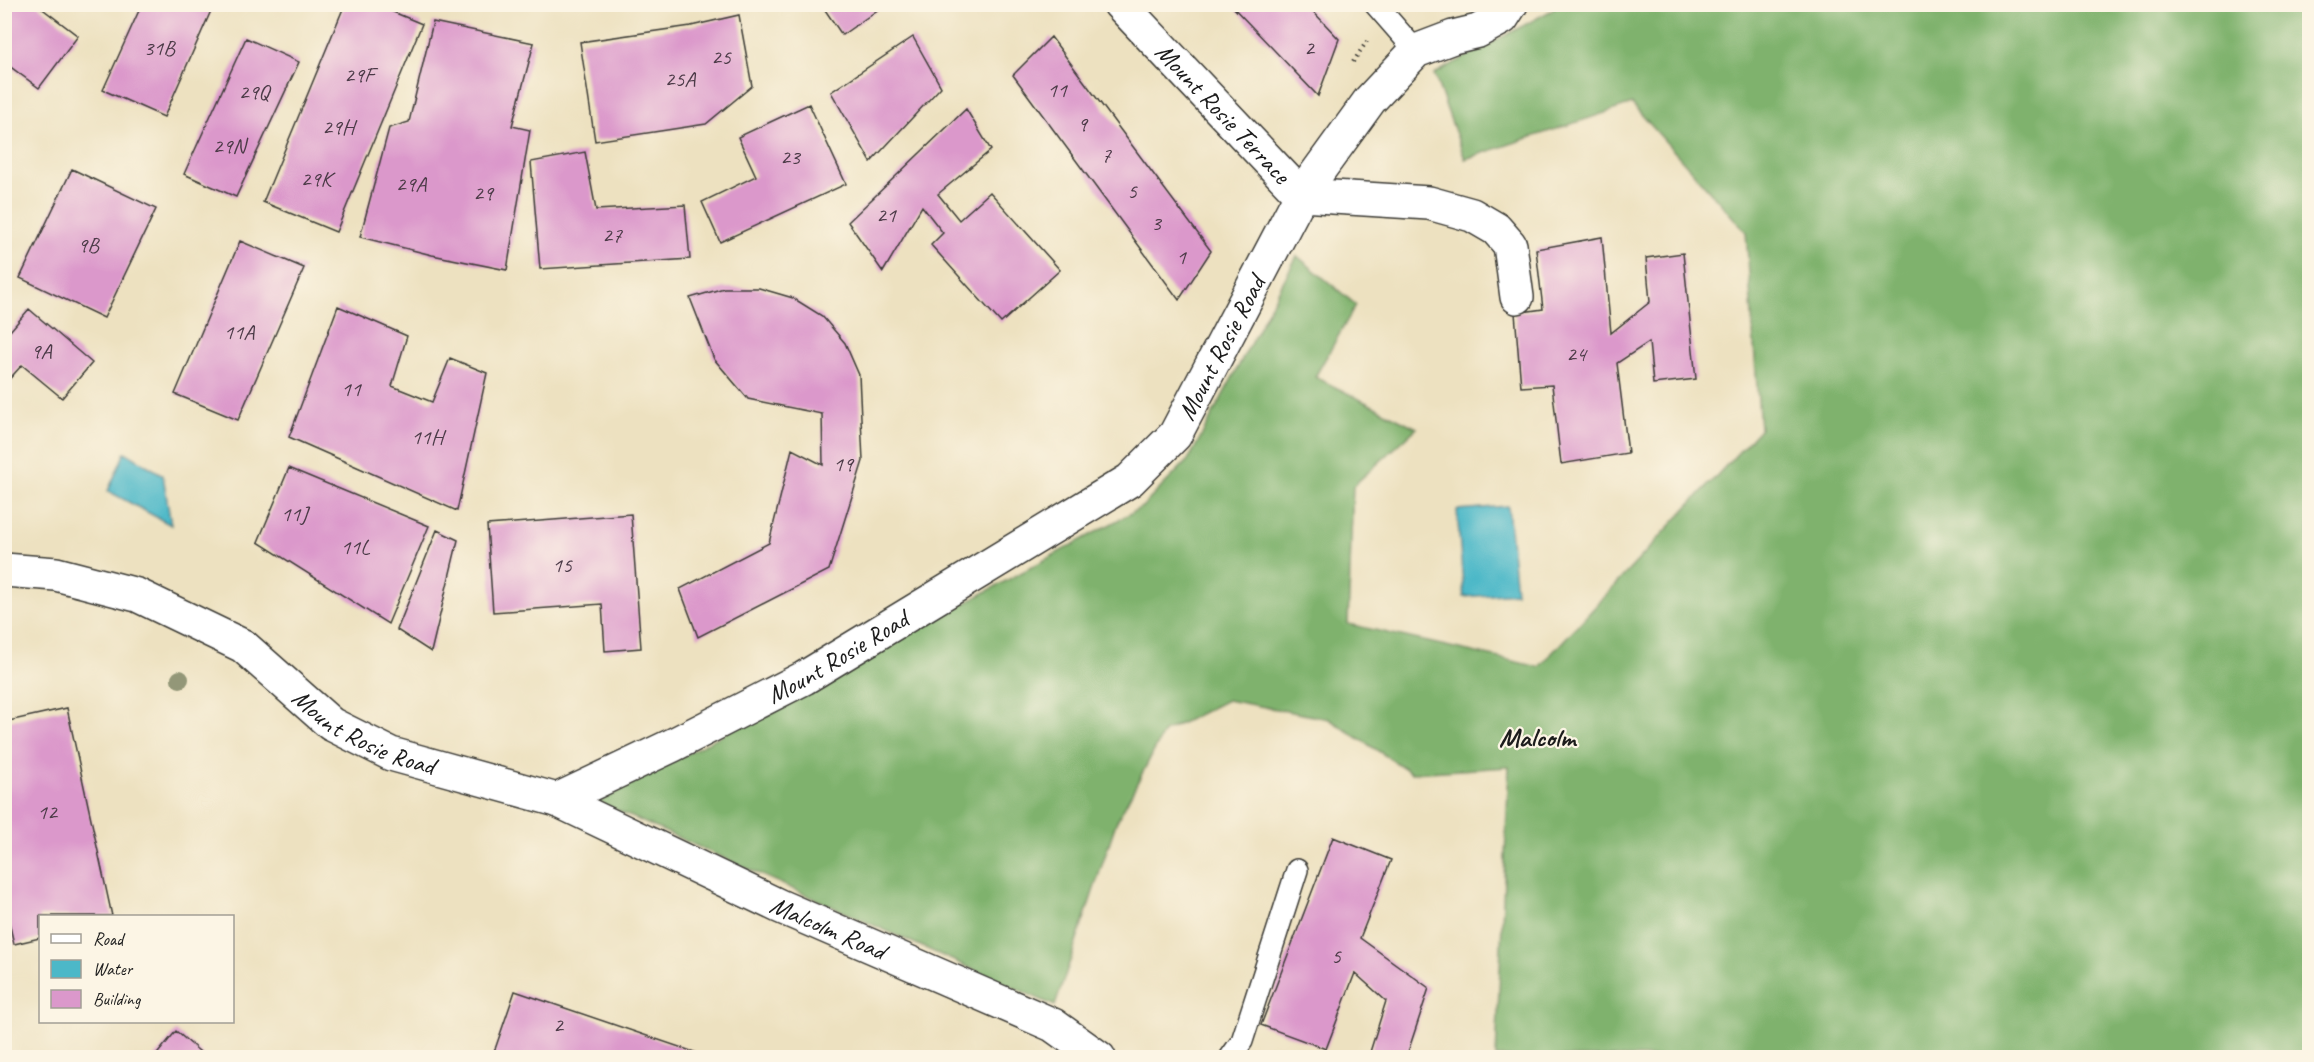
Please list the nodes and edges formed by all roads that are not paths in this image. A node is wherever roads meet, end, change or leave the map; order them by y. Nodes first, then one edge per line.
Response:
1 (1120, 4) edge
2 (1511, 4) edge
3 (1379, 9) edge
4 (1416, 51) junction
5 (1301, 195) junction
6 (1517, 297) dead end
7 (4, 570) edge
8 (557, 800) junction
9 (1297, 870) dead end
10 (1099, 1058) edge
11 (1230, 1058) edge

1 - 5 street, Mount Rosie Terrace
2 - 4 street, Mount Rosie Road
3 - 4 lane
4 - 5 street, Mount Rosie Road
5 - 6 street
5 - 8 street, Mount Rosie Road
7 - 8 street, Mount Rosie Road
8 - 10 street, Malcolm Road
9 - 11 lane

